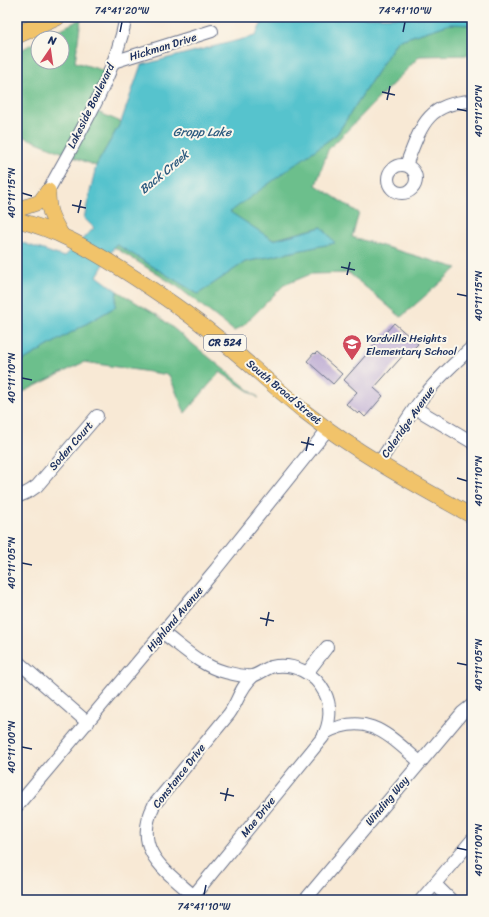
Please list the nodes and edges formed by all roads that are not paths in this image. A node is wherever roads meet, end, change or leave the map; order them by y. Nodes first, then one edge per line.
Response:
1 (57, 17) edge
2 (126, 17) edge
3 (212, 31) dead end
4 (17, 35) edge
5 (113, 62) junction
6 (472, 101) edge
7 (406, 165) dead end
8 (48, 190) junction
9 (17, 209) edge
10 (17, 220) edge
11 (64, 236) junction
12 (472, 347) edge
13 (415, 408) junction
14 (97, 416) dead end
15 (328, 429) junction
16 (472, 442) edge
17 (379, 463) junction
18 (19, 494) edge
19 (472, 516) edge
20 (163, 633) junction
21 (327, 647) dead end
22 (17, 661) edge
23 (307, 673) junction
24 (253, 676) junction
25 (472, 705) edge
26 (88, 723) junction
27 (326, 733) junction
28 (420, 762) junction
29 (17, 806) edge
30 (472, 840) edge
31 (435, 884) junction
32 (192, 898) edge
33 (305, 900) edge
34 (421, 900) edge
35 (451, 900) edge

1 - 4 highway
2 - 5 street, Lakeside Boulevard
3 - 5 street, Hickman Drive
5 - 8 street, Lakeside Boulevard
6 - 7 street
8 - 9 main road
8 - 11 main road
9 - 11 main road, South Broad Street / CR 524
10 - 11 main road, South Broad Street / CR 524
11 - 15 main road, South Broad Street / CR 524
12 - 13 street, Coleridge Avenue
13 - 16 street
13 - 17 street, Coleridge Avenue
14 - 18 street, Soden Court
15 - 17 main road, South Broad Street / CR 524
15 - 20 street, Highland Avenue
17 - 19 main road, South Broad Street / CR 524
20 - 24 street
20 - 26 street, Highland Avenue
21 - 23 street
22 - 26 street
23 - 24 street
23 - 27 street
24 - 32 street, Constance Drive
25 - 28 street, Winding Way
26 - 29 street, Highland Avenue
27 - 28 street
27 - 32 street, Mae Drive
28 - 33 street, Winding Way
30 - 31 street
31 - 34 street
31 - 35 street

